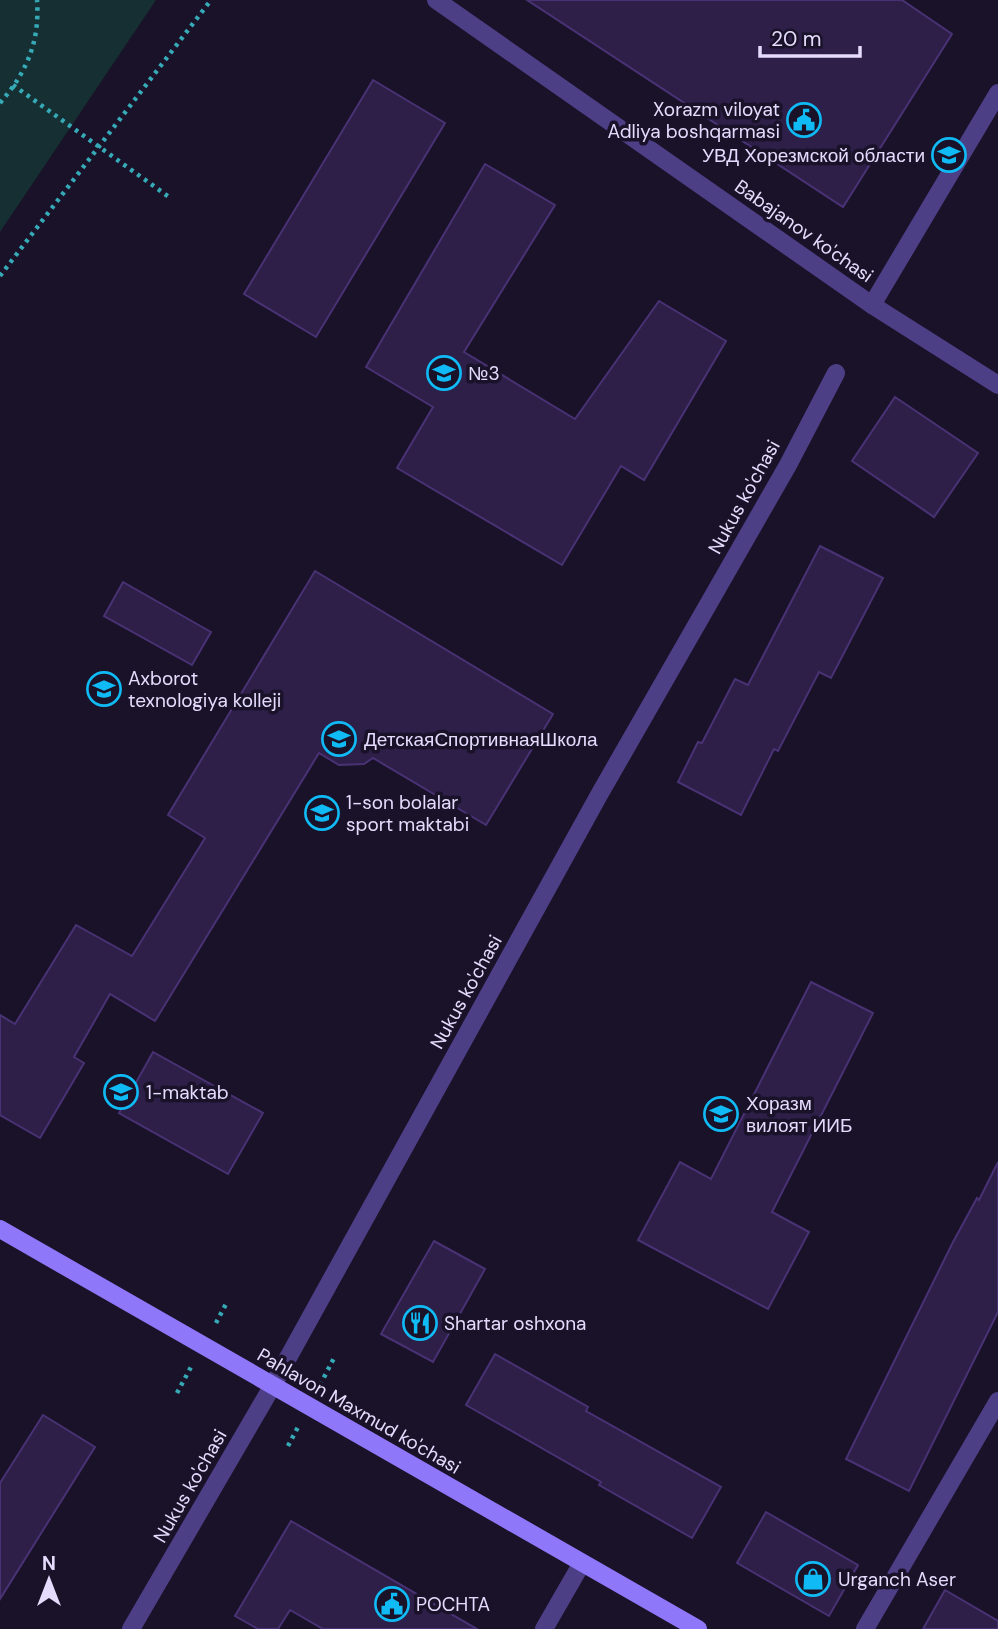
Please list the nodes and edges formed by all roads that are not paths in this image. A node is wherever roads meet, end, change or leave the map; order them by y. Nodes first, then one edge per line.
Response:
1 (436, 0) edge
2 (998, 93) edge
3 (872, 305) junction
4 (836, 373) dead end
5 (998, 384) edge
6 (0, 1229) edge
7 (273, 1385) junction
8 (998, 1401) edge
9 (582, 1563) junction
10 (131, 1629) edge
11 (544, 1629) edge
12 (698, 1629) edge
13 (864, 1629) edge

1 - 3 street, Babajanov ko'chasi
2 - 3 street
3 - 5 street, Babajanov ko'chasi
4 - 7 street, Nukus ko'chasi
6 - 7 main road, Pahlavon Maxmud ko'chasi
7 - 9 main road, Pahlavon Maxmud ko'chasi
7 - 10 street, Nukus ko'chasi
8 - 13 street
9 - 11 street
9 - 12 main road, Pahlavon Maxmud ko'chasi

